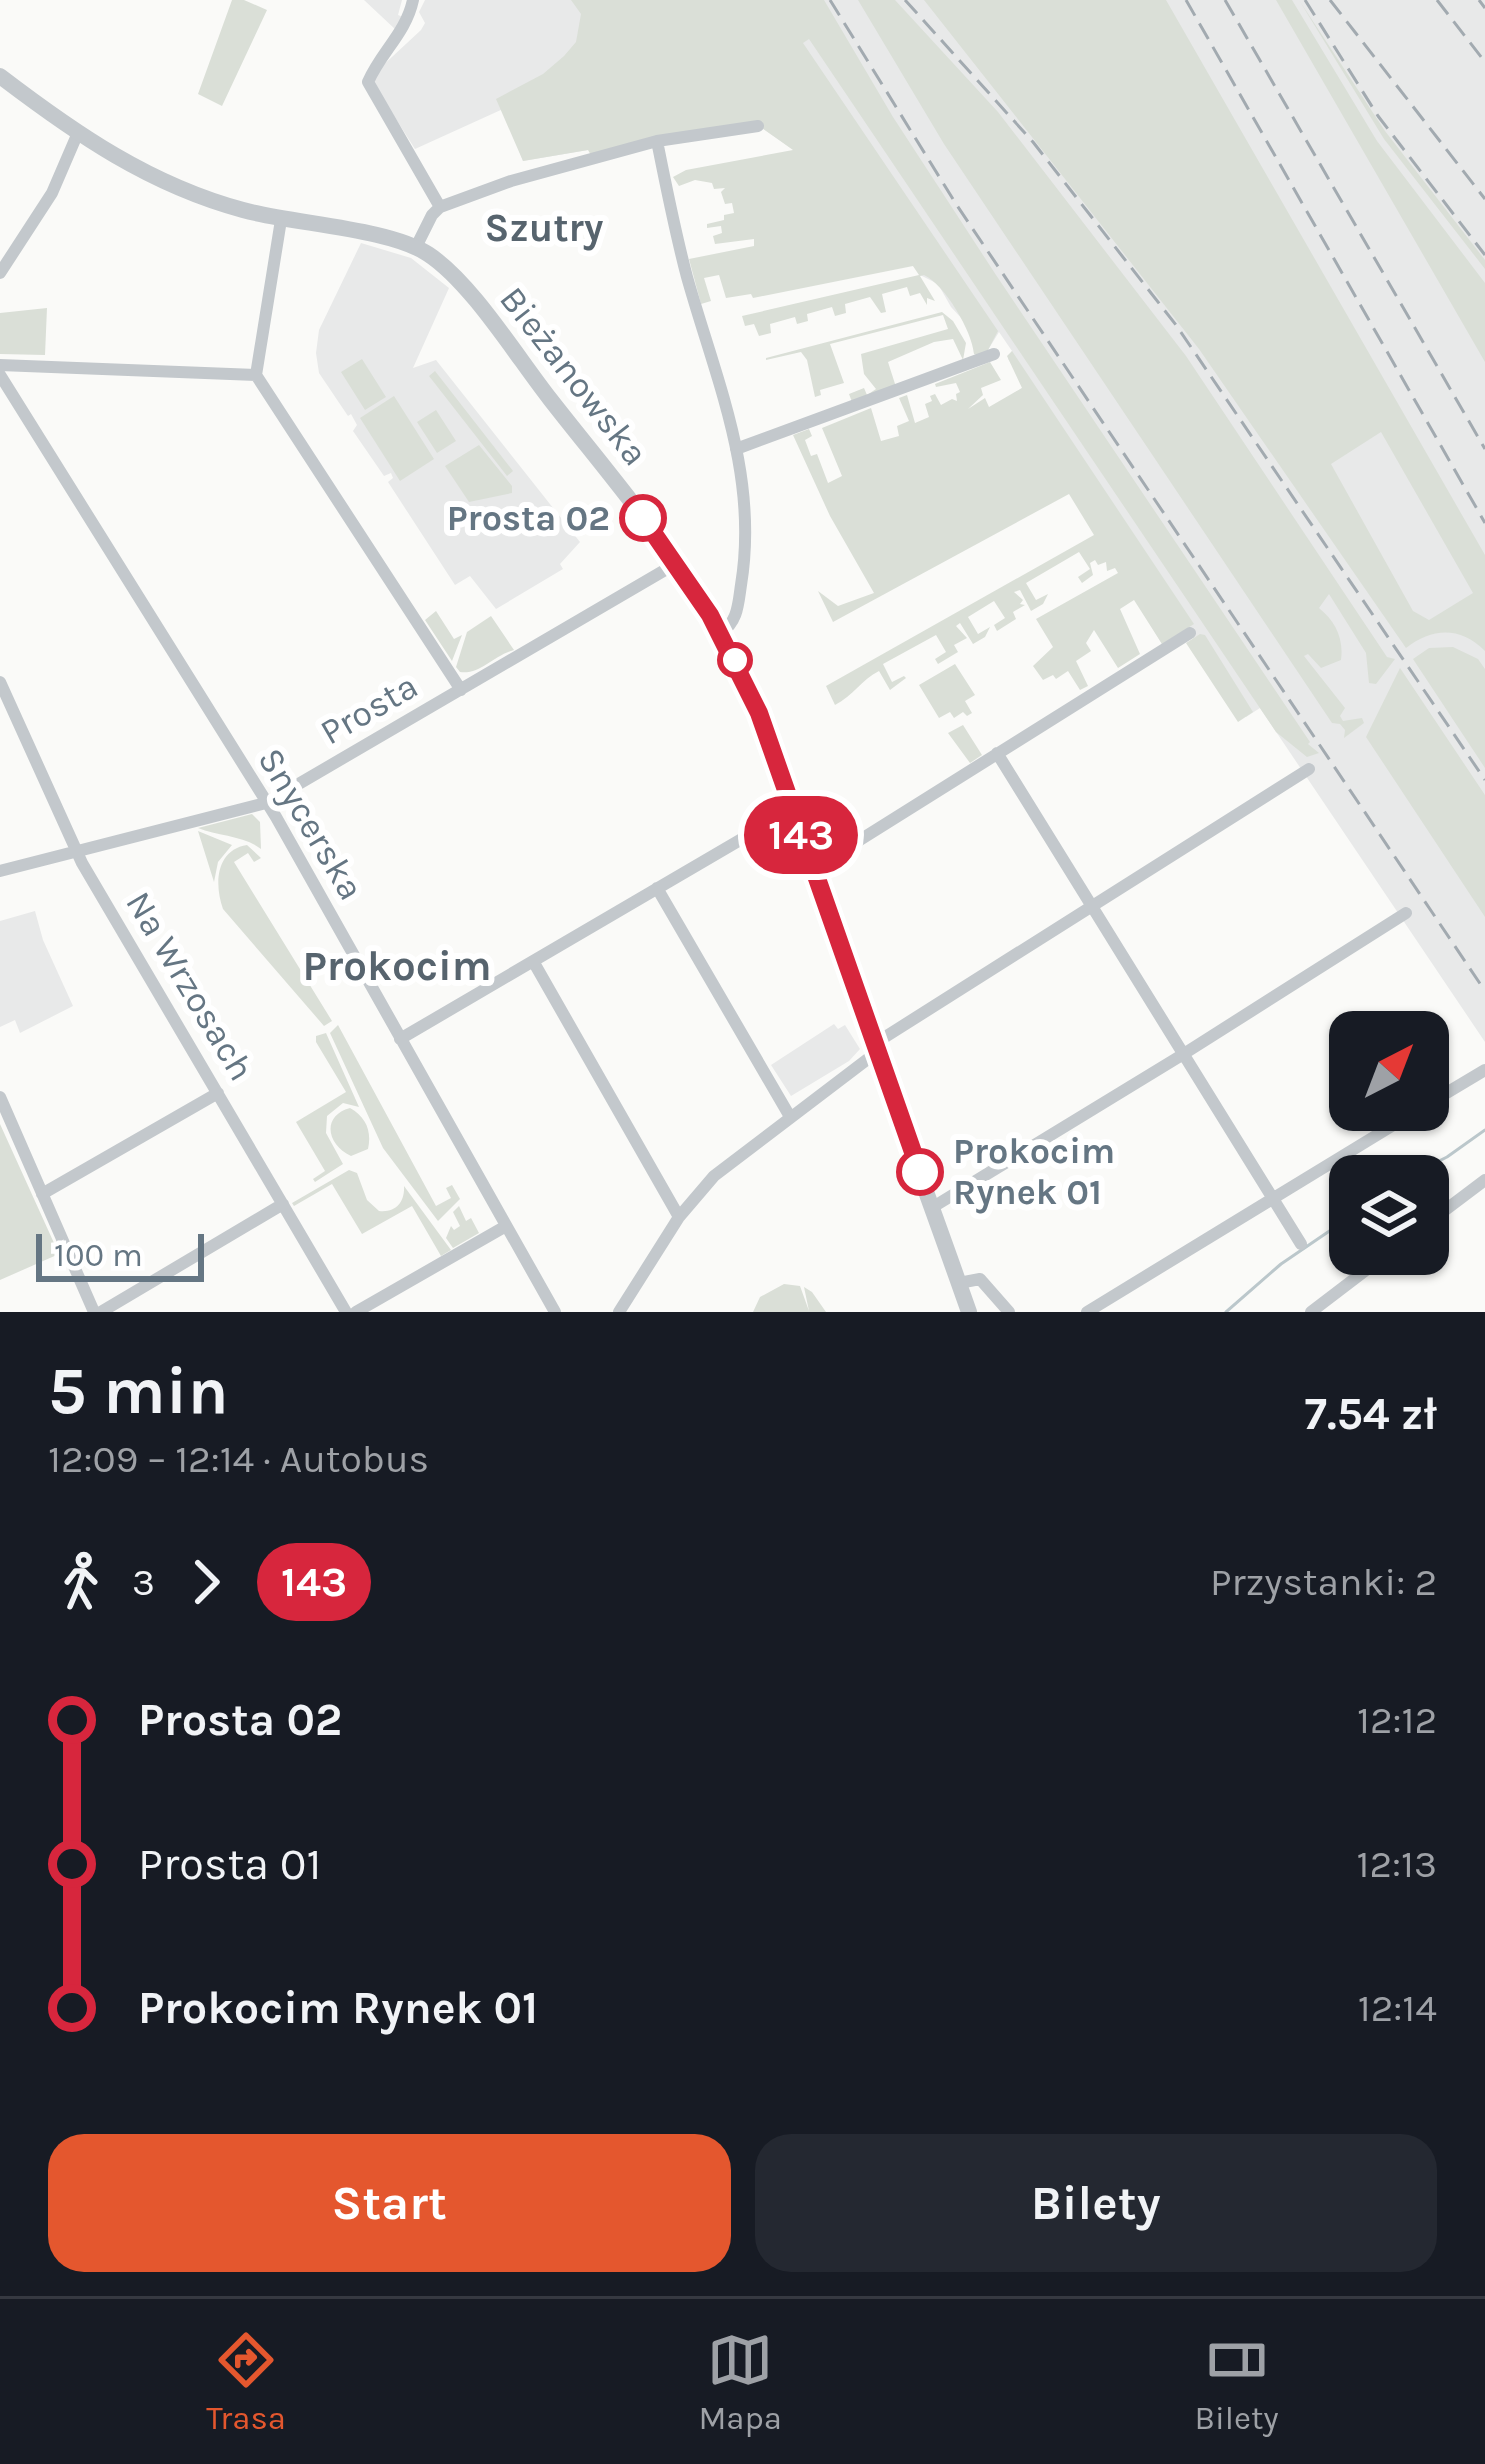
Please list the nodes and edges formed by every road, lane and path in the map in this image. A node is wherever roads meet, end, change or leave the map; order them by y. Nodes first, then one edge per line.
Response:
1 (413, 0) edge
2 (1, 77) edge
3 (758, 126) dead end
4 (77, 135) junction
5 (657, 140) junction
6 (440, 207) junction
7 (281, 220) junction
8 (416, 247) junction
9 (0, 273) edge
10 (994, 354) dead end
11 (0, 365) edge
12 (0, 375) edge
13 (256, 375) junction
14 (736, 449) junction
15 (677, 563) junction
16 (721, 633) junction
17 (1190, 633) dead end
18 (0, 682) edge
19 (461, 690) junction
20 (997, 753) junction
21 (1309, 769) dead end
22 (266, 803) junction
23 (793, 809) junction
24 (76, 851) junction
25 (812, 870) junction
26 (0, 871) edge
27 (657, 888) junction
28 (1091, 905) junction
29 (1406, 913) dead end
30 (532, 961) junction
31 (400, 1039) junction
32 (876, 1048) junction
33 (1182, 1055) junction
34 (1485, 1070) edge
35 (1449, 1091) edge
36 (218, 1093) junction
37 (0, 1097) edge
38 (789, 1115) junction
39 (1383, 1131) edge
40 (1485, 1180) edge
41 (42, 1194) junction
42 (1272, 1198) junction
43 (284, 1204) junction
44 (933, 1207) junction
45 (1449, 1207) edge
46 (680, 1217) junction
47 (506, 1226) junction
48 (1301, 1244) dead end
49 (1360, 1275) edge
50 (958, 1283) junction
51 (97, 1312) edge
52 (346, 1312) edge
53 (356, 1312) edge
54 (555, 1312) edge
55 (619, 1312) edge
56 (969, 1312) edge
57 (1009, 1312) edge
58 (1087, 1312) edge
59 (1311, 1312) edge

1 - 6 street
2 - 4 street, Bieżanowska
3 - 5 street
4 - 7 street, Bieżanowska
4 - 9 street
5 - 6 street
5 - 14 street
6 - 8 street
7 - 8 street, Bieżanowska
7 - 13 street
8 - 15 street, Bieżanowska
10 - 14 street
11 - 13 street
12 - 22 street, Snycerska
13 - 19 street
14 - 16 street
15 - 16 street, Bieżanowska
15 - 19 street, Prosta
16 - 23 street, Bieżanowska
17 - 20 street
18 - 24 street, Na Wrzosach
19 - 22 street, Prosta
20 - 25 street
20 - 28 street
21 - 28 street
22 - 24 street, Prosta
22 - 31 street, Snycerska
23 - 25 street, Bieżanowska
23 - 27 street
24 - 26 street, Prosta
24 - 36 street, Na Wrzosach
25 - 32 street, Bieżanowska
27 - 30 street
27 - 38 street
28 - 32 street
28 - 33 street
29 - 33 street
30 - 31 street
30 - 46 street
31 - 47 street, Snycerska
32 - 38 street
32 - 44 street, Bieżanowska
33 - 42 street
33 - 44 street
34 - 35 street
36 - 41 street
36 - 43 street, Na Wrzosach
37 - 41 street
38 - 46 street
39 - 42 street
40 - 45 street
41 - 51 street
42 - 48 street
42 - 58 street
43 - 51 street
43 - 52 street, Na Wrzosach
44 - 50 street, Bieżanowska
46 - 55 street
47 - 53 street
47 - 54 street, Snycerska
49 - 59 street
50 - 56 street, Bieżanowska
50 - 57 street

